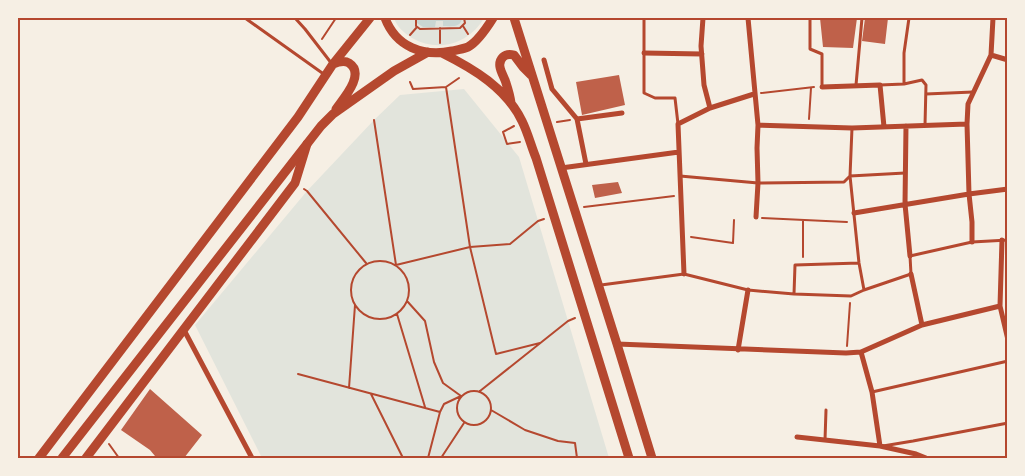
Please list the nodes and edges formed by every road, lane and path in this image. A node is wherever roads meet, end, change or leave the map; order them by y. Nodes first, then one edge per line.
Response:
1 (245, 18) edge
2 (295, 18) edge
3 (370, 18) edge
4 (385, 18) edge
5 (416, 18) edge
6 (464, 18) edge
7 (494, 18) edge
8 (514, 18) edge
9 (644, 18) edge
10 (703, 18) edge
11 (748, 18) edge
12 (810, 18) edge
13 (862, 18) edge
14 (909, 18) edge
15 (993, 18) edge
16 (463, 26) junction
17 (417, 28) junction
18 (440, 28) junction
19 (404, 32) dead end
20 (473, 32) dead end
21 (409, 36) junction
22 (414, 39) dead end
23 (441, 49) junction
24 (428, 52) junction
25 (644, 53) junction
26 (702, 54) junction
27 (991, 55) junction
28 (544, 60) dead end
29 (1008, 60) edge
30 (333, 64) junction
31 (326, 75) junction
32 (533, 77) junction
33 (459, 78) dead end
34 (410, 82) dead end
35 (904, 84) junction
36 (880, 85) junction
37 (856, 86) junction
38 (446, 87) junction
39 (822, 87) junction
40 (811, 88) junction
41 (973, 92) junction
42 (754, 94) junction
43 (926, 94) junction
44 (512, 104) junction
45 (710, 108) junction
46 (622, 113) dead end
47 (333, 114) junction
48 (577, 119) junction
49 (374, 120) dead end
50 (522, 121) junction
51 (547, 122) junction
52 (678, 124) junction
53 (967, 124) junction
54 (758, 125) junction
55 (906, 126) junction
56 (925, 126) junction
57 (809, 127) junction
58 (884, 127) junction
59 (852, 128) junction
60 (307, 142) junction
61 (507, 144) dead end
62 (679, 152) junction
63 (586, 164) junction
64 (561, 168) junction
65 (905, 173) junction
66 (680, 176) junction
67 (850, 176) junction
68 (295, 183) junction
69 (758, 183) junction
70 (1008, 189) edge
71 (969, 194) junction
72 (681, 195) junction
73 (905, 204) junction
74 (574, 208) junction
75 (854, 212) junction
76 (554, 216) junction
77 (756, 217) joint
78 (734, 220) dead end
79 (803, 220) junction
80 (855, 223) junction
81 (683, 236) junction
82 (1005, 240) edge
83 (972, 242) junction
84 (470, 247) junction
85 (910, 256) junction
86 (366, 263) junction
87 (859, 263) junction
88 (803, 264) junction
89 (396, 265) junction
90 (684, 274) junction
91 (911, 274) junction
92 (599, 286) junction
93 (748, 290) junction
94 (864, 290) junction
95 (794, 294) junction
96 (851, 296) junction
97 (407, 301) junction
98 (355, 305) junction
99 (1000, 306) junction
100 (397, 314) junction
101 (584, 315) junction
102 (1004, 317) edge
103 (922, 325) junction
104 (184, 330) junction
105 (1008, 340) edge
106 (540, 343) junction
107 (617, 344) junction
108 (738, 350) junction
109 (861, 352) junction
110 (846, 353) junction
111 (1008, 361) edge
112 (298, 374) dead end
113 (350, 388) junction
114 (480, 391) junction
115 (872, 392) junction
116 (371, 394) junction
117 (461, 396) junction
118 (425, 408) junction
119 (492, 410) junction
120 (826, 410) dead end
121 (440, 412) junction
122 (464, 422) junction
123 (1008, 423) edge
124 (103, 436) junction
125 (798, 437) dead end
126 (824, 440) junction
127 (880, 446) junction
128 (39, 458) edge
129 (62, 458) edge
130 (86, 458) edge
131 (119, 458) edge
132 (252, 458) edge
133 (403, 458) edge
134 (428, 458) edge
135 (441, 458) edge
136 (577, 458) edge
137 (629, 458) edge
138 (652, 458) edge
139 (926, 458) edge

1 - 31 lane
2 - 30 lane
3 - 30 main road
4 - 24 main road
5 - 17 path
6 - 16 path
7 - 23 main road
8 - 32 main road
9 - 25 lane
10 - 26 street
11 - 42 street
12 - 39 lane
13 - 37 lane
14 - 35 lane
15 - 27 street
16 - 18 path
16 - 20 path
17 - 18 path
17 - 21 path
18 - 23 path
19 - 21 path
21 - 22 path
23 - 24 main road
23 - 44 main road
24 - 47 main road
25 - 26 street
25 - 52 lane
26 - 45 street
27 - 29 street
27 - 41 street
28 - 48 street
30 - 31 main road
30 - 47 main road
31 - 128 main road
32 - 44 main road
32 - 51 main road
33 - 38 path
34 - 38 path
35 - 36 lane
35 - 43 lane
36 - 37 street
36 - 58 street
37 - 39 street
38 - 84 path
39 - 40 path
40 - 42 path
40 - 57 path
41 - 43 lane
41 - 53 street
42 - 45 street
42 - 54 street
43 - 56 lane
44 - 50 main road
45 - 52 street
46 - 48 street
47 - 60 main road
48 - 51 path
48 - 63 street
49 - 89 path
50 - 61 path
50 - 76 main road
51 - 64 main road
52 - 62 street
53 - 56 street
53 - 71 street
54 - 57 street
54 - 69 street
55 - 56 street
55 - 58 street
55 - 65 street
57 - 59 street
58 - 59 street
59 - 67 lane
60 - 68 main road
60 - 129 main road
62 - 63 street
62 - 66 street
63 - 64 street
64 - 74 main road
65 - 67 lane
65 - 73 street
66 - 69 lane
66 - 72 street
67 - 69 lane
67 - 75 lane
68 - 86 path
68 - 104 main road
69 - 77 street
70 - 71 street
71 - 73 street
71 - 83 street
72 - 74 path
72 - 81 street
73 - 75 street
73 - 85 street
74 - 92 main road
75 - 80 lane
76 - 84 path
76 - 101 main road
77 - 79 path
78 - 81 path
79 - 80 path
79 - 88 path
80 - 87 lane
81 - 90 street
82 - 83 lane
82 - 99 street
83 - 85 lane
84 - 89 path
84 - 106 path
85 - 91 lane
86 - 89 path
86 - 98 path
87 - 88 lane
87 - 94 lane
88 - 95 lane
89 - 97 path
90 - 92 lane
90 - 93 lane
91 - 94 lane
91 - 103 street
92 - 107 main road
93 - 95 lane
93 - 108 street
94 - 96 lane
95 - 96 lane
96 - 110 path
97 - 100 path
97 - 117 path
98 - 100 path
98 - 113 path
99 - 102 street
99 - 103 street
100 - 118 path
101 - 106 path
101 - 137 main road
102 - 105 street
103 - 109 street
104 - 124 main road
104 - 132 street
106 - 114 path
107 - 108 street
107 - 138 main road
108 - 110 street
109 - 110 street
109 - 115 street
111 - 115 lane
112 - 113 path
113 - 116 path
114 - 117 path
114 - 119 path
115 - 127 street
116 - 118 path
116 - 133 path
117 - 121 path
117 - 122 path
118 - 121 path
119 - 122 path
119 - 136 path
120 - 126 lane
121 - 134 path
122 - 135 path
123 - 127 lane
124 - 130 main road
124 - 131 path
125 - 126 street
126 - 127 street
127 - 139 street

